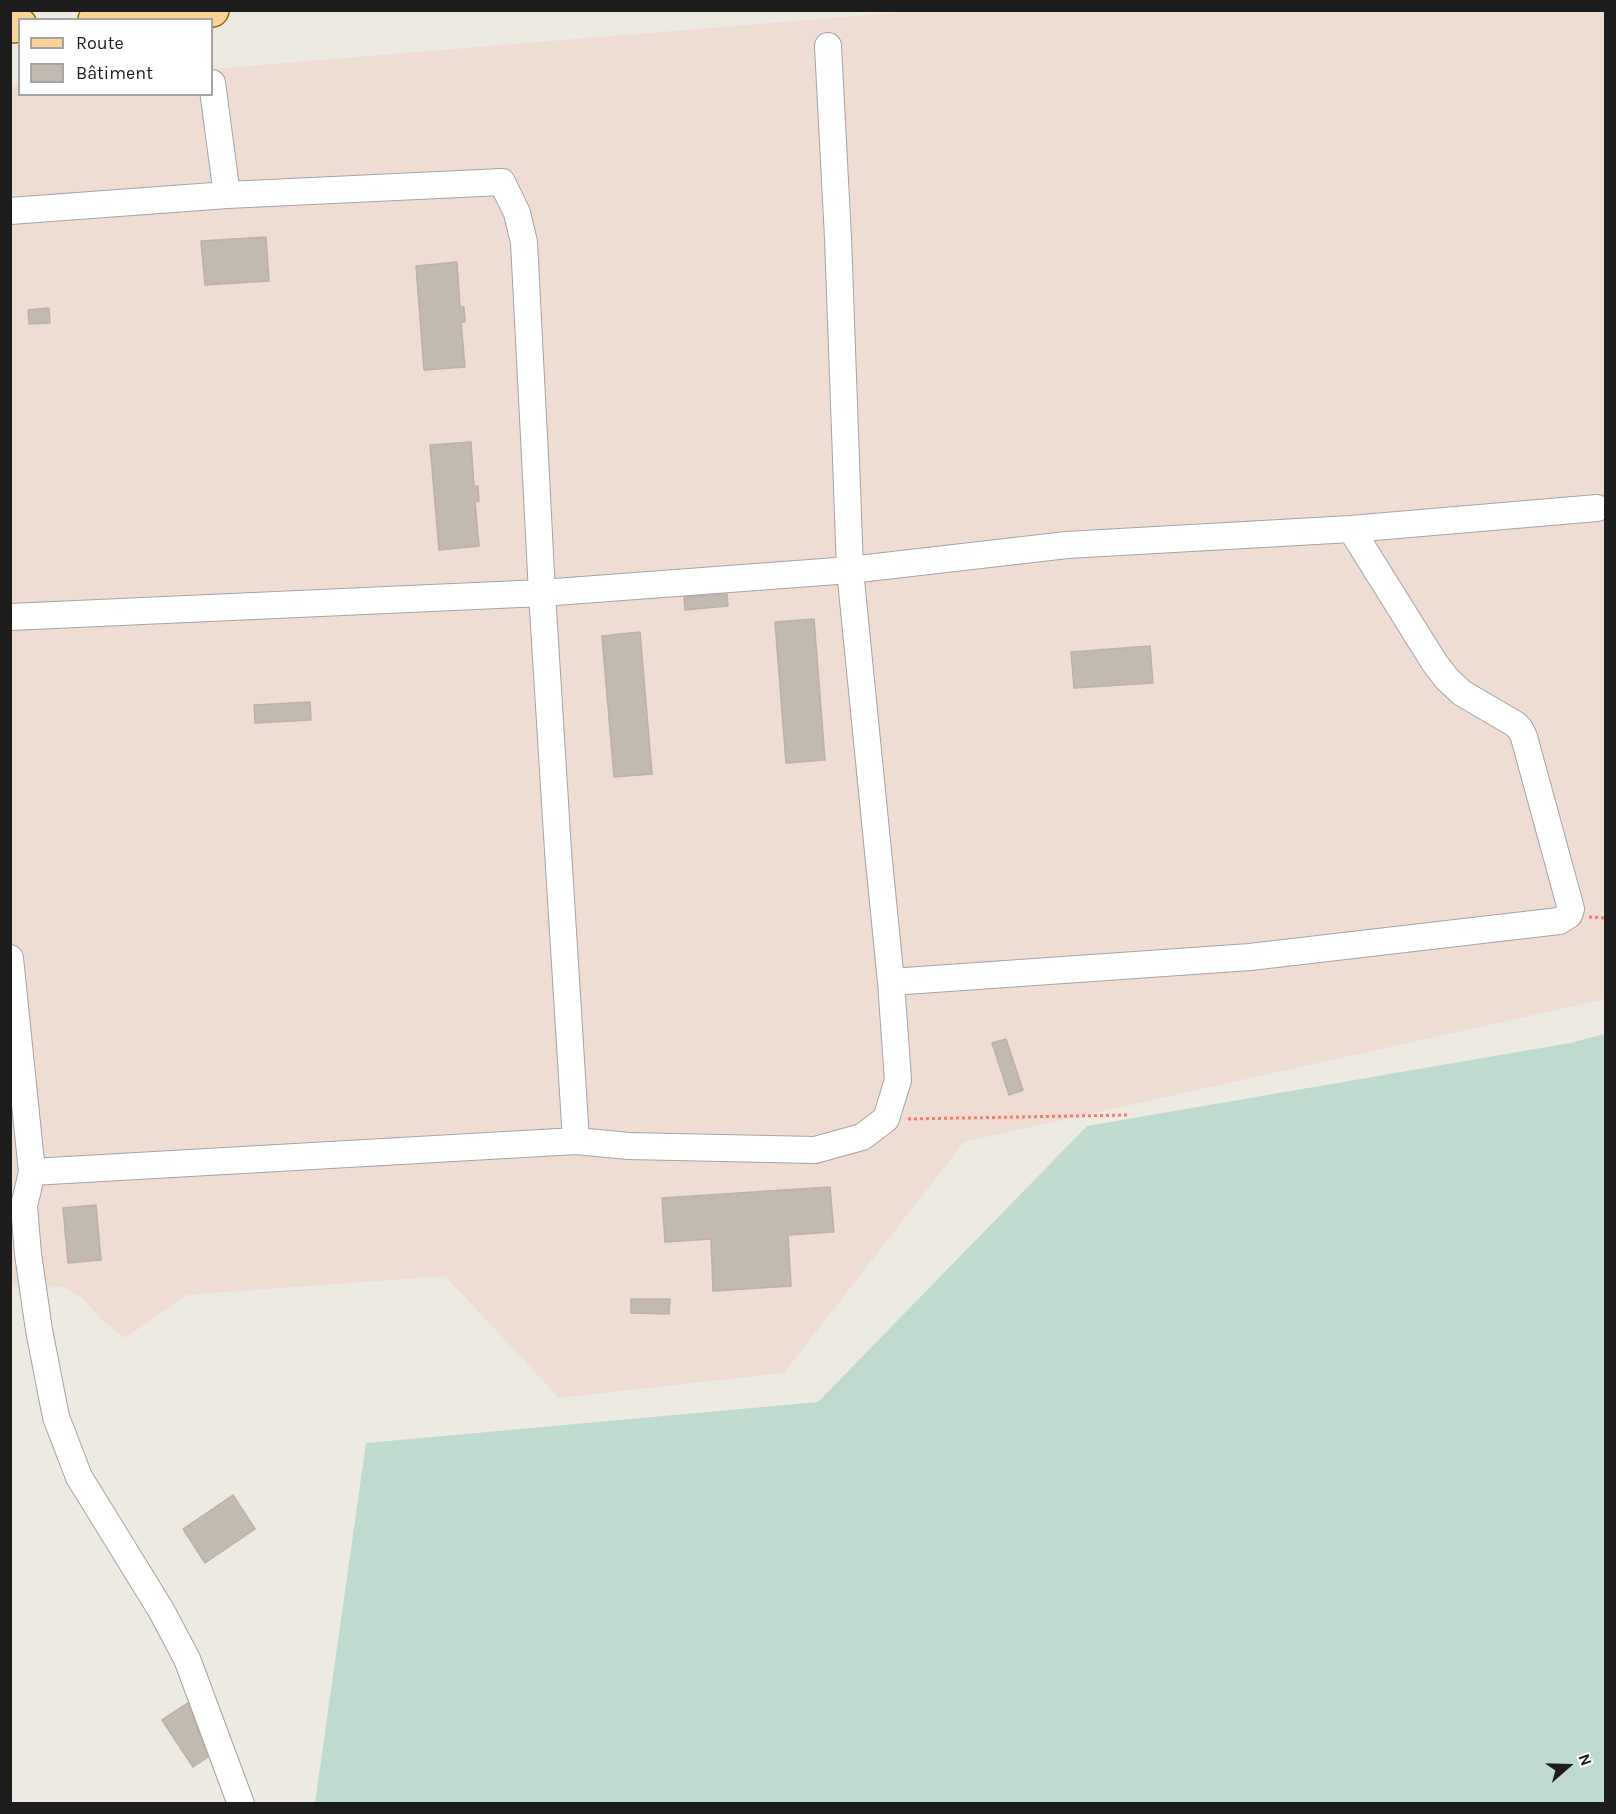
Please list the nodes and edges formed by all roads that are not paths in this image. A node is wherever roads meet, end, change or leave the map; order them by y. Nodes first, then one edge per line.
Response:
1 (204, 13) edge
2 (126, 18) edge
3 (828, 46) dead end
4 (213, 90) edge
5 (227, 195) junction
6 (10, 211) edge
7 (1597, 508) dead end
8 (1351, 529) junction
9 (850, 570) junction
10 (542, 593) junction
11 (10, 616) edge
12 (10, 958) edge
13 (891, 982) junction
14 (576, 1141) junction
15 (32, 1172) junction
16 (19, 1254) edge
17 (241, 1803) edge

1 - 2 main road
3 - 9 lane
4 - 5 lane
5 - 6 lane
5 - 10 lane
7 - 8 lane
8 - 9 lane
8 - 13 lane
9 - 10 lane
9 - 13 lane
10 - 11 lane
10 - 14 lane
12 - 15 lane
13 - 14 lane
14 - 15 lane
15 - 16 lane
16 - 17 lane

